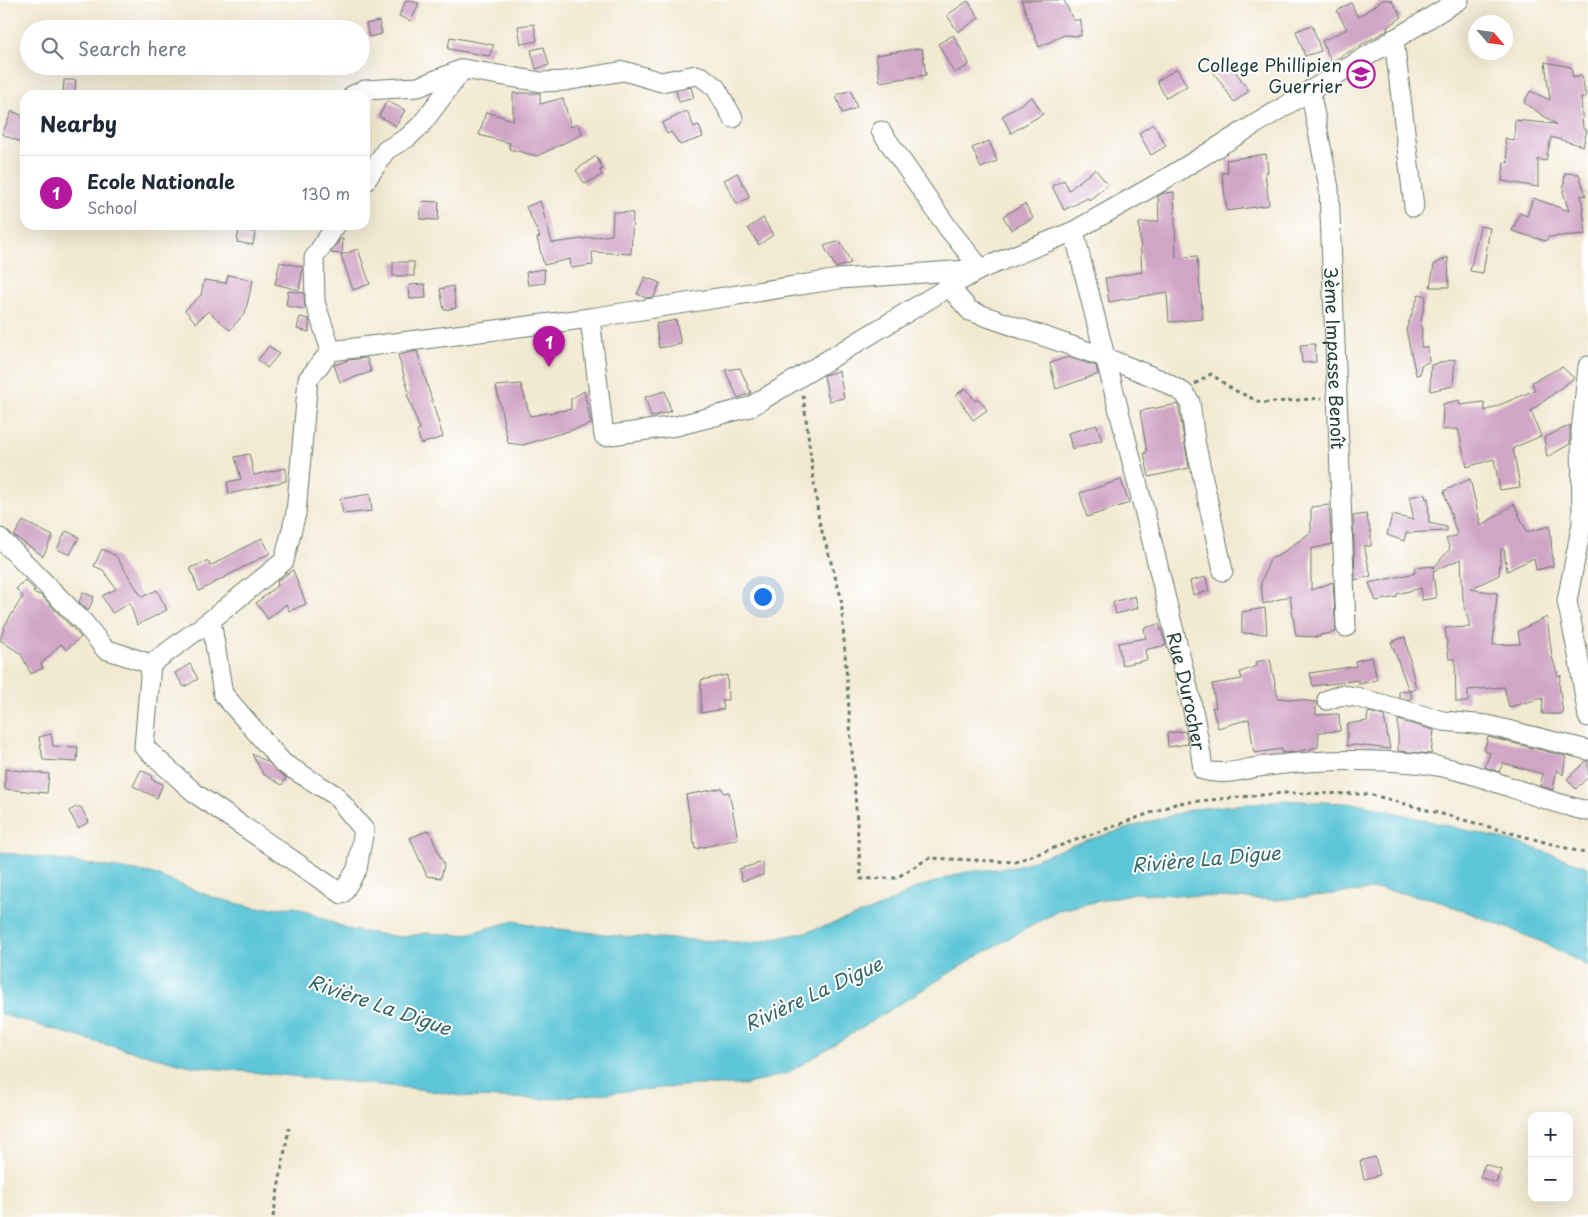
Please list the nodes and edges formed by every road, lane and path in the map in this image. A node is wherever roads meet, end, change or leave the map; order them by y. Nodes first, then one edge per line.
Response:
1 (1459, 0) edge
2 (1430, 7) edge
3 (1394, 39) junction
4 (463, 69) junction
5 (365, 90) edge
6 (1310, 90) junction
7 (733, 118) dead end
8 (881, 131) dead end
9 (370, 174) edge
10 (1414, 207) dead end
11 (333, 230) edge
12 (1074, 231) junction
13 (981, 269) junction
14 (949, 287) junction
15 (590, 318) junction
16 (331, 351) junction
17 (1104, 357) junction
18 (1588, 366) edge
19 (800, 374) junction
20 (1184, 393) junction
21 (1335, 396) junction
22 (0, 538) edge
23 (1223, 571) dead end
24 (211, 620) junction
25 (1346, 627) dead end
26 (150, 664) junction
27 (1327, 700) dead end
28 (1588, 717) edge
29 (1588, 750) edge
30 (1588, 811) edge
31 (1588, 854) edge
32 (289, 1128) dead end
33 (273, 1217) edge

1 - 2 street
2 - 3 street
3 - 6 street
3 - 10 street
4 - 5 street
4 - 7 street
4 - 9 street
6 - 12 street
6 - 21 street, 3ème Impasse Benoît
8 - 13 street
11 - 16 street
12 - 13 street
12 - 17 street, Rue Durocher
13 - 14 street
13 - 15 street
14 - 17 street
14 - 19 street
15 - 16 street
15 - 19 street
16 - 24 street
17 - 20 street
17 - 30 street, Rue Durocher
18 - 28 street
19 - 31 path
20 - 21 path
20 - 23 street
21 - 25 street, 3ème Impasse Benoît
22 - 26 street
24 - 26 street
24 - 26 street
27 - 29 street
32 - 33 path

